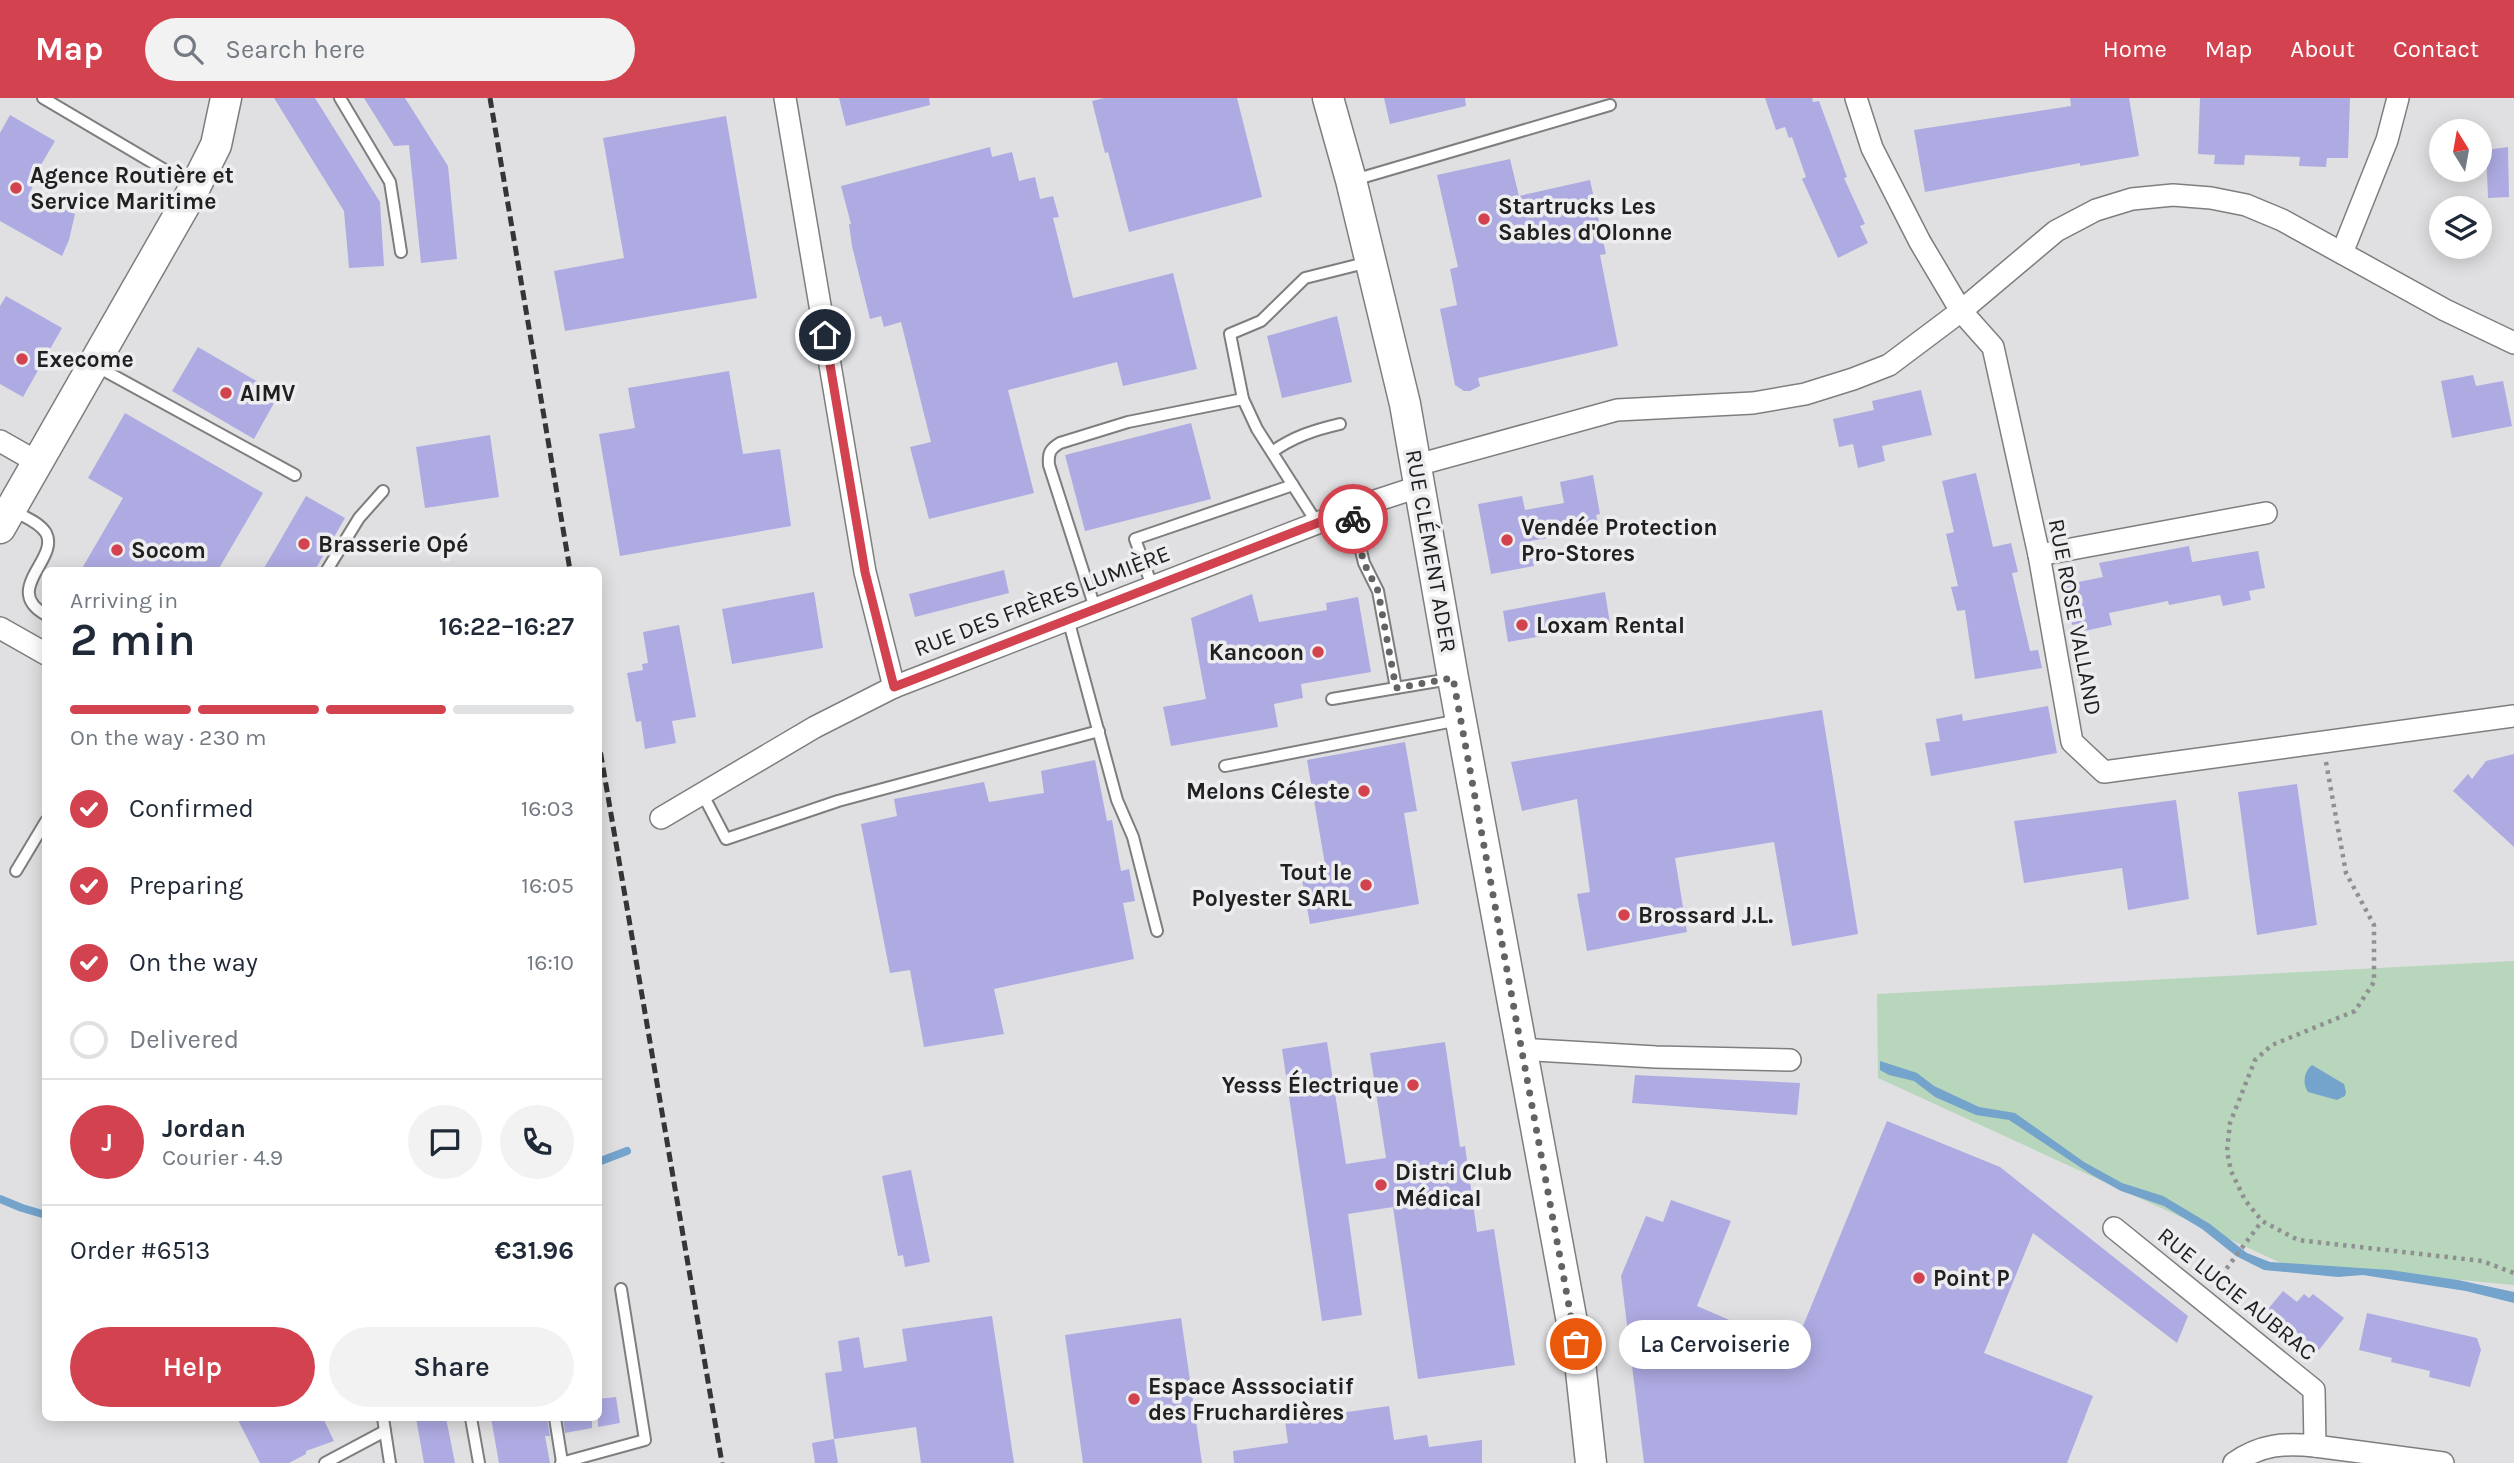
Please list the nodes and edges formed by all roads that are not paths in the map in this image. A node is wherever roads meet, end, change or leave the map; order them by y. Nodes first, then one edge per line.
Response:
1 (43, 98) edge
2 (226, 98) edge
3 (340, 98) edge
4 (785, 98) edge
5 (1328, 98) edge
6 (1856, 98) edge
7 (2398, 98) edge
8 (1609, 105) dead end
9 (1351, 180) junction
10 (195, 187) junction
11 (401, 252) dead end
12 (2343, 253) junction
13 (1371, 262) junction
14 (1961, 312) junction
15 (2514, 342) edge
16 (94, 365) junction
17 (1243, 399) junction
18 (1340, 424) dead end
19 (0, 441) edge
20 (1272, 452) junction
21 (37, 462) junction
22 (295, 474) dead end
23 (1419, 475) junction
24 (1293, 485) junction
25 (383, 491) dead end
26 (1351, 510) junction
27 (2266, 513) dead end
28 (4, 517) edge
29 (1317, 523) junction
30 (2039, 555) junction
31 (329, 567) edge
32 (1152, 586) junction
33 (1095, 608) junction
34 (42, 613) edge
35 (1068, 619) junction
36 (0, 628) edge
37 (42, 652) edge
38 (1453, 678) junction
39 (894, 687) junction
40 (1396, 688) junction
41 (1332, 699) dead end
42 (2514, 716) edge
43 (1461, 719) junction
44 (1099, 731) junction
45 (1225, 766) dead end
46 (702, 793) junction
47 (661, 818) dead end
48 (42, 828) edge
49 (16, 871) dead end
50 (1157, 931) dead end
51 (1522, 1052) junction
52 (1790, 1060) dead end
53 (2114, 1228) dead end
54 (621, 1289) dead end
55 (383, 1421) edge
56 (472, 1421) edge
57 (555, 1421) edge
58 (385, 1431) junction
59 (2315, 1446) junction
60 (324, 1463) edge
61 (390, 1463) edge
62 (479, 1463) edge
63 (561, 1463) edge
64 (1591, 1463) edge
65 (2234, 1463) edge
66 (2443, 1463) edge

1 - 10 lane
2 - 10 street
3 - 11 lane
4 - 39 street
5 - 9 street, RUE CLÉMENT ADER
6 - 14 street, RUE ROSE VALLAND
7 - 12 street
8 - 9 lane
9 - 13 street, RUE CLÉMENT ADER
10 - 16 street
12 - 14 street, RUE DES FRÈRES LUMIÈRE
12 - 15 street, RUE DES FRÈRES LUMIÈRE
13 - 17 lane
13 - 23 street, RUE CLÉMENT ADER
14 - 23 street, RUE DES FRÈRES LUMIÈRE
14 - 30 street, RUE ROSE VALLAND
16 - 21 street
16 - 22 lane
17 - 20 lane
17 - 33 lane
18 - 20 lane
19 - 21 street
20 - 24 lane
21 - 28 street
23 - 26 street, RUE DES FRÈRES LUMIÈRE
23 - 38 street, RUE CLÉMENT ADER
24 - 29 lane
24 - 32 lane
25 - 31 lane
26 - 29 street, RUE DES FRÈRES LUMIÈRE
26 - 40 lane
27 - 30 street
28 - 34 lane
29 - 32 street, RUE DES FRÈRES LUMIÈRE
30 - 42 street, RUE ROSE VALLAND
32 - 33 street, RUE DES FRÈRES LUMIÈRE
33 - 35 street, RUE DES FRÈRES LUMIÈRE
35 - 39 street, RUE DES FRÈRES LUMIÈRE
35 - 44 lane
36 - 37 street
38 - 40 lane
38 - 43 street, RUE CLÉMENT ADER
39 - 46 street, RUE DES FRÈRES LUMIÈRE
40 - 41 lane
43 - 45 lane
43 - 51 street, RUE CLÉMENT ADER
44 - 46 lane
44 - 50 lane
46 - 47 street, RUE DES FRÈRES LUMIÈRE
48 - 49 lane
51 - 52 street
51 - 64 street, RUE CLÉMENT ADER
53 - 59 street, RUE LUCIE AUBRAC
54 - 63 lane
55 - 58 lane
56 - 62 lane
57 - 63 lane
58 - 60 lane
58 - 61 lane
59 - 65 street
59 - 66 street

